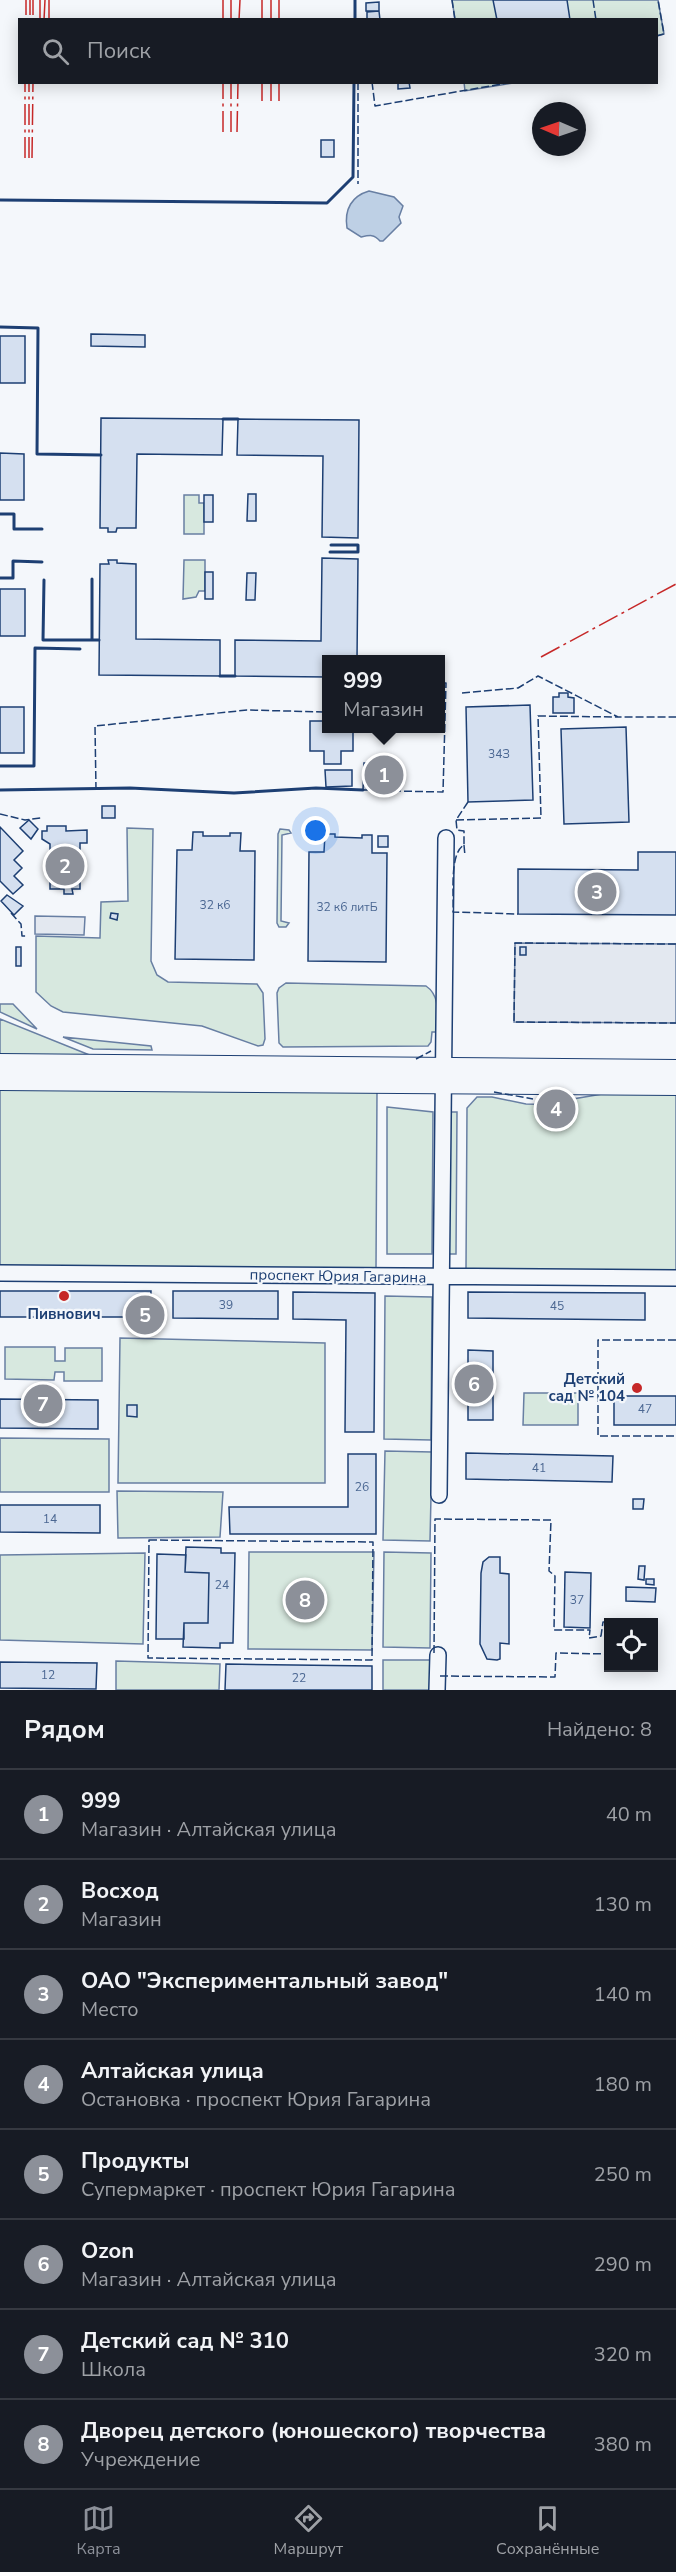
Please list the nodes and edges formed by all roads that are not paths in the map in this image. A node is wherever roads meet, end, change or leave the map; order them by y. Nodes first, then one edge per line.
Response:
1 (446, 838) dead end
2 (0, 1064) edge
3 (676, 1070) edge
4 (442, 1076) junction
5 (0, 1080) edge
6 (676, 1085) edge
7 (0, 1273) edge
8 (440, 1277) junction
9 (676, 1278) edge
10 (439, 1495) dead end
11 (438, 1655) dead end
12 (437, 1690) edge

1 - 4 street
2 - 4 main road
3 - 4 main road
4 - 5 main road
4 - 6 main road
4 - 8 street
7 - 8 street, проспект Юрия Гагарина
8 - 9 street, проспект Юрия Гагарина
8 - 10 street
11 - 12 street

